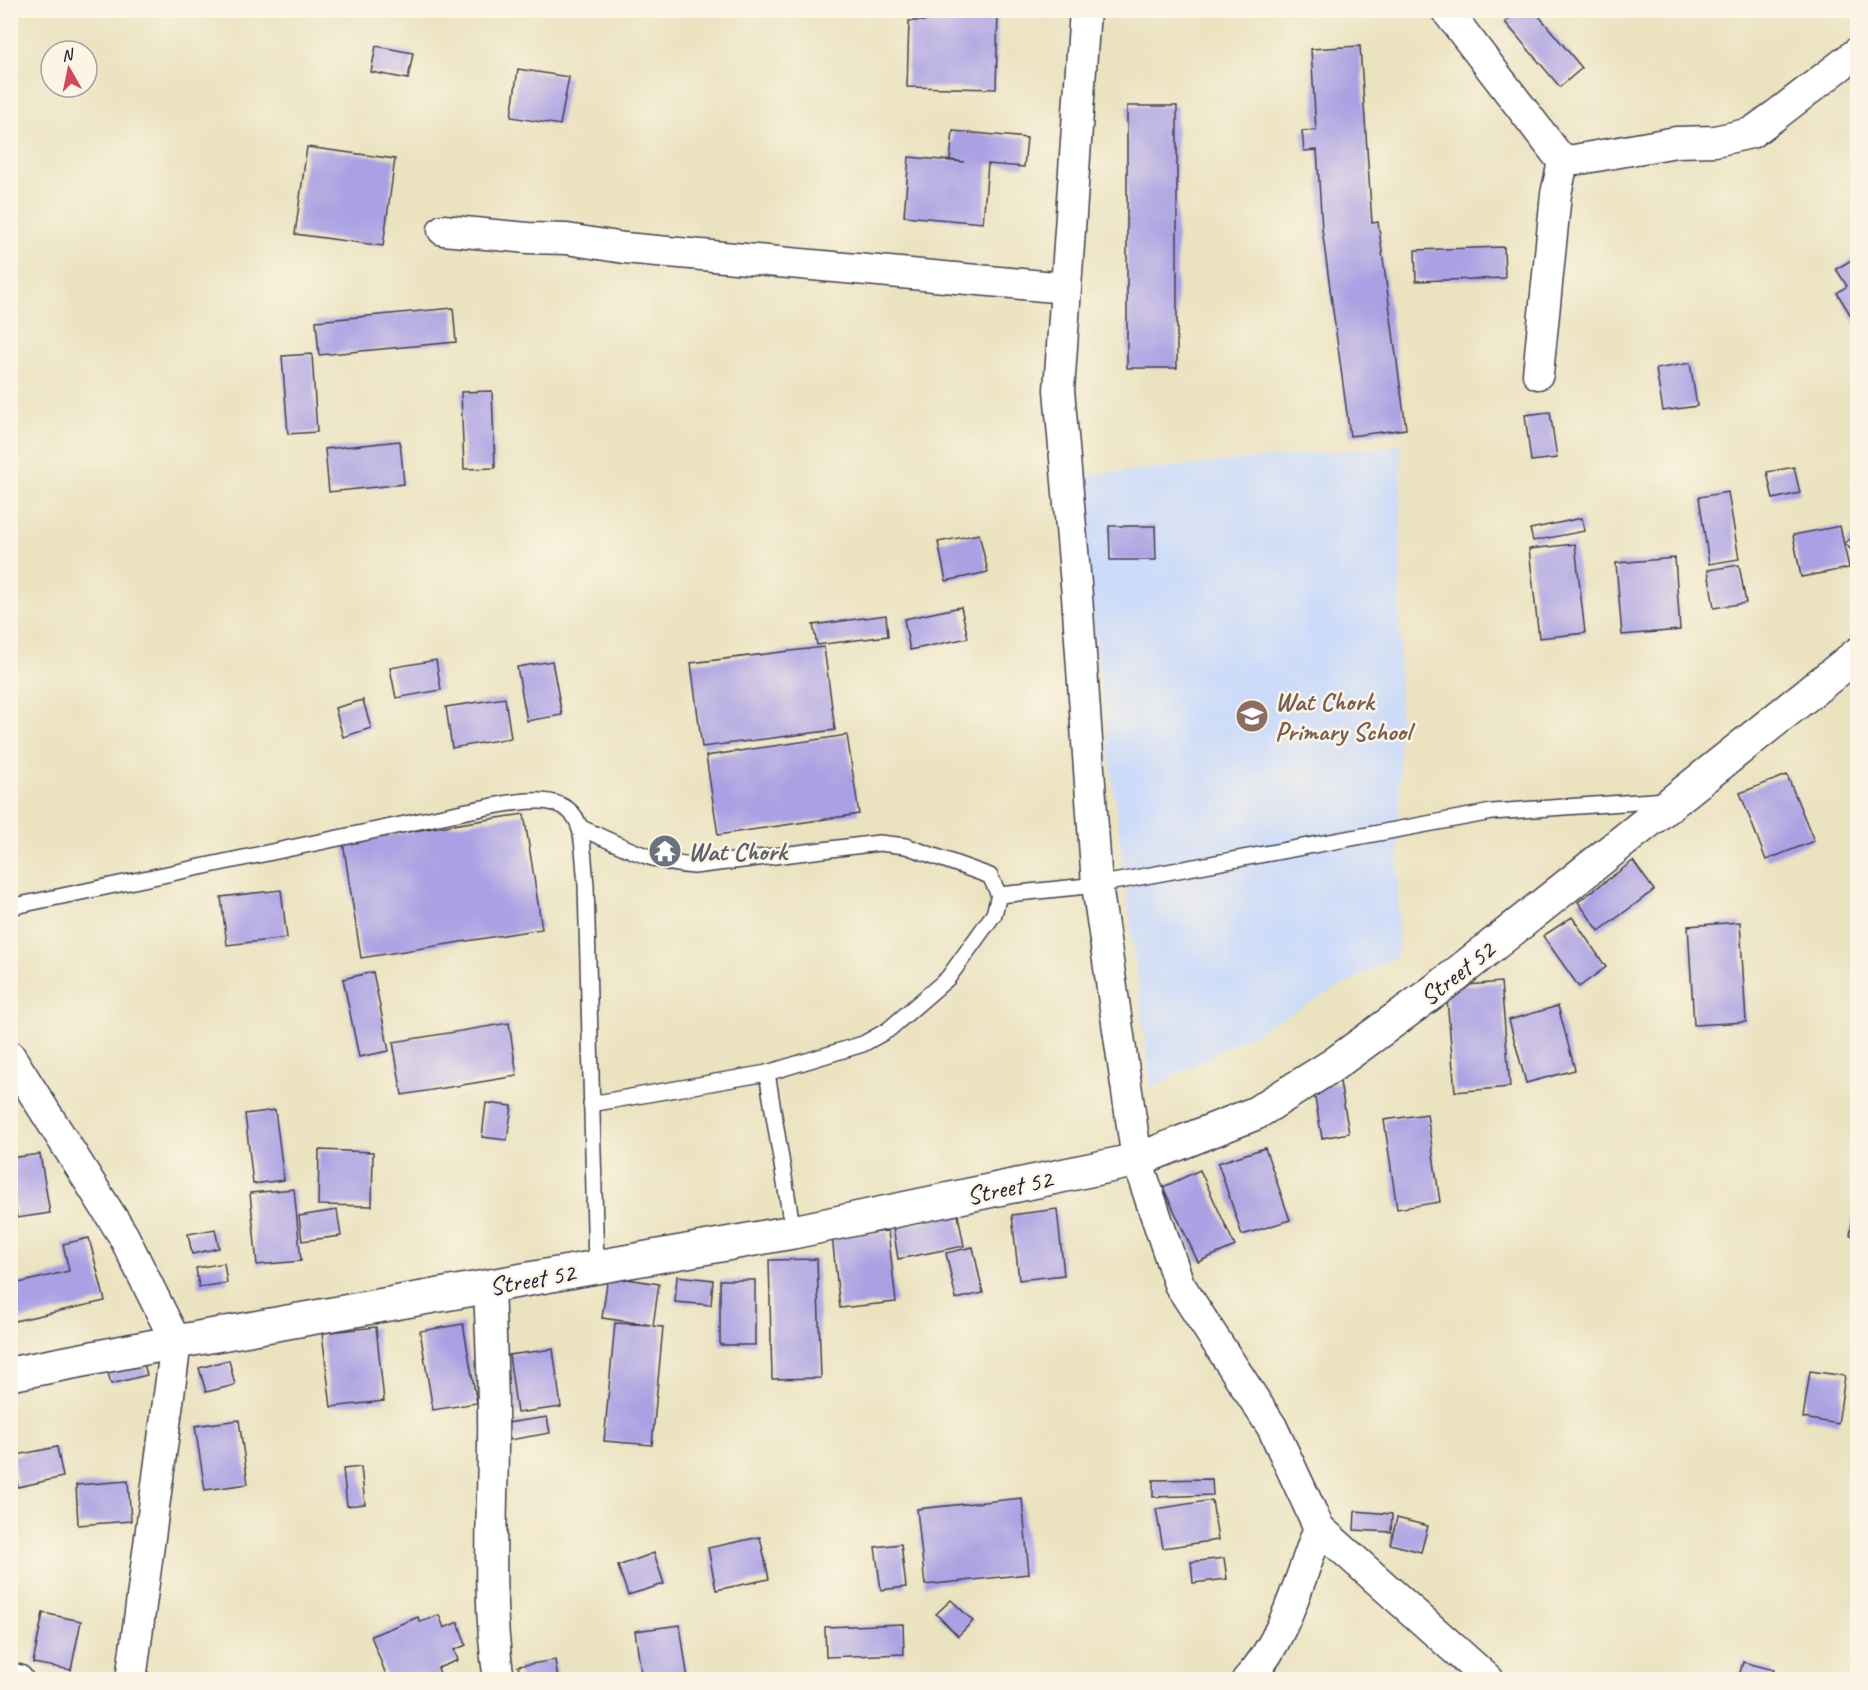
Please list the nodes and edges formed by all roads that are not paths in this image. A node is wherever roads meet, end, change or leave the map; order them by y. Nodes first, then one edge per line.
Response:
1 (1085, 10) edge
2 (1446, 10) edge
3 (1857, 52) edge
4 (1563, 162) junction
5 (443, 230) dead end
6 (1066, 288) junction
7 (1538, 374) dead end
8 (1857, 654) edge
9 (1676, 799) junction
10 (579, 827) junction
11 (1097, 885) junction
12 (999, 895) junction
13 (10, 907) edge
14 (10, 1056) edge
15 (767, 1073) junction
16 (591, 1104) junction
17 (1137, 1160) junction
18 (793, 1232) junction
19 (596, 1267) junction
20 (489, 1287) junction
21 (176, 1342) junction
22 (10, 1374) edge
23 (1319, 1528) junction
24 (10, 1678) edge
25 (18, 1680) edge
26 (131, 1680) edge
27 (499, 1680) edge
28 (1247, 1680) edge
29 (1489, 1680) edge

1 - 6 street
2 - 4 street
3 - 4 street
4 - 7 street
5 - 6 street
6 - 11 street
8 - 9 street, Street 52
9 - 11 lane
9 - 17 street, Street 52
10 - 12 lane
10 - 13 lane
10 - 16 lane
11 - 12 lane
11 - 17 street
12 - 15 lane
14 - 21 street
15 - 16 lane
15 - 18 lane
16 - 19 lane
17 - 18 street, Street 52
17 - 23 street
18 - 19 street, Street 52
19 - 20 street, Street 52
20 - 21 street, Street 52
20 - 27 street
21 - 22 street, Street 52
21 - 26 street
23 - 28 street
23 - 29 street
24 - 25 street

